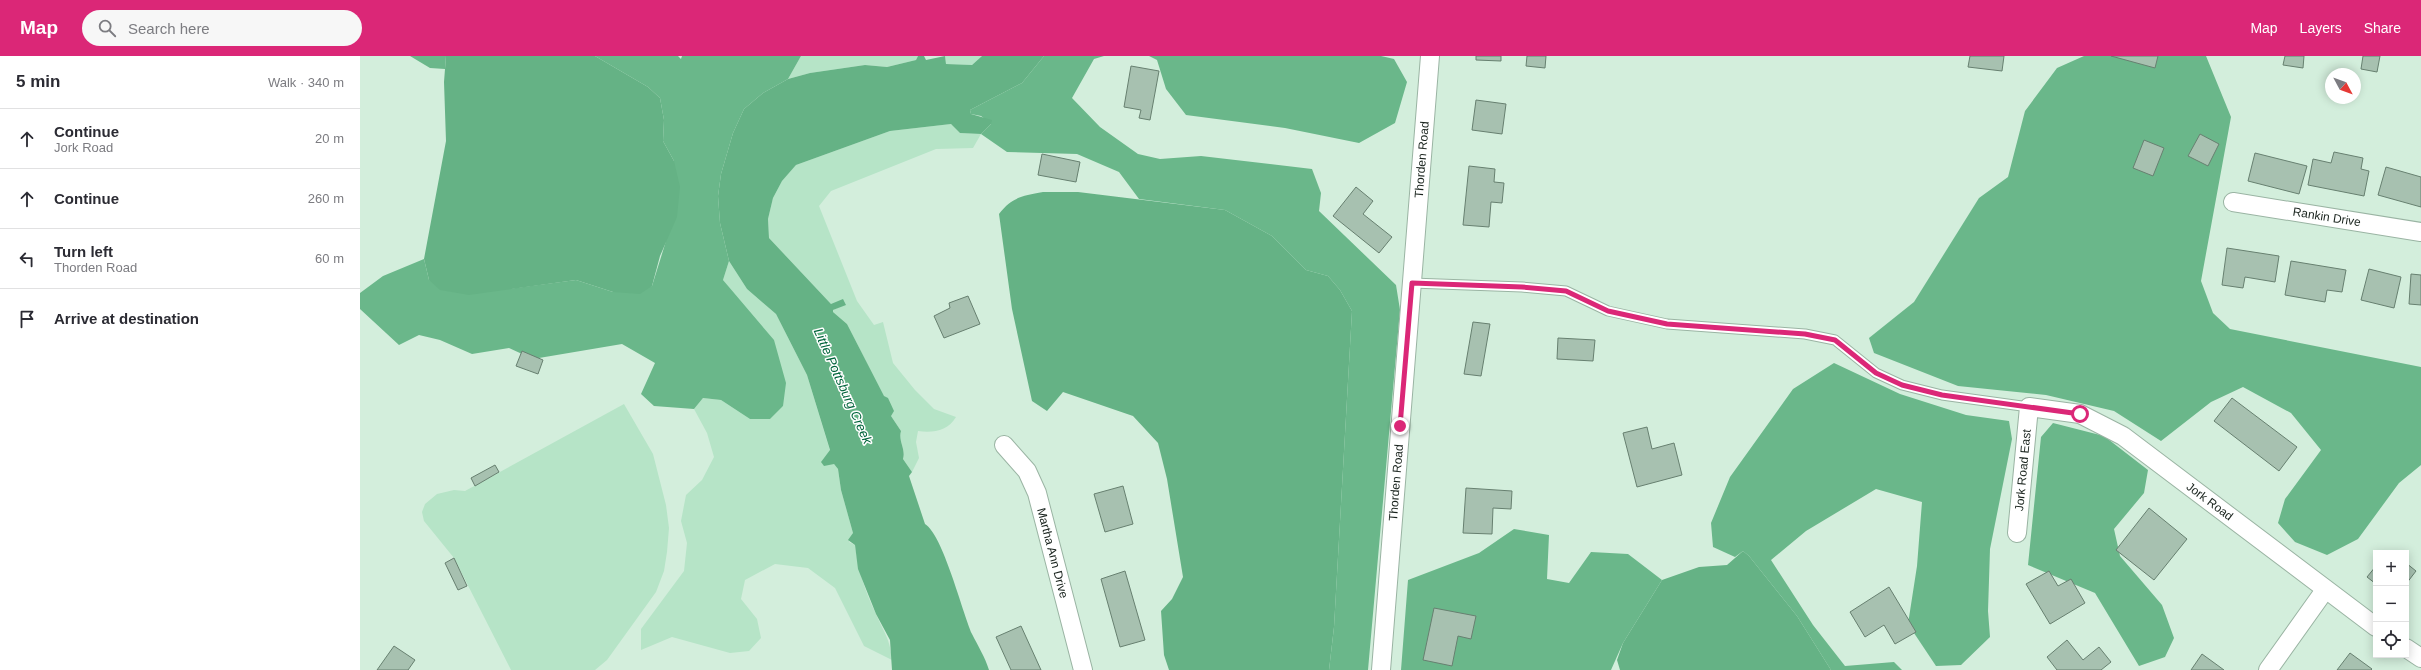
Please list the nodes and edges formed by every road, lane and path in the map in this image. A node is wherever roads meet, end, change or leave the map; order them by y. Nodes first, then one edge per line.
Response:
1 (1430, 56) edge
2 (2233, 202) dead end
3 (2421, 232) edge
4 (1412, 283) junction
5 (2029, 407) junction
6 (1004, 445) dead end
7 (2017, 533) dead end
8 (2324, 590) junction
9 (2373, 625) edge
10 (2409, 650) edge
11 (2421, 658) edge
12 (1083, 670) edge
13 (1381, 670) edge
14 (2268, 670) edge

1 - 4 street, Thorden Road
2 - 3 street, Rankin Drive
4 - 5 lane
4 - 13 street, Thorden Road
5 - 7 street, Jork Road East
5 - 8 street, Jork Road
6 - 12 street, Martha Ann Drive
8 - 9 street, Jork Road
8 - 14 street
10 - 11 street

